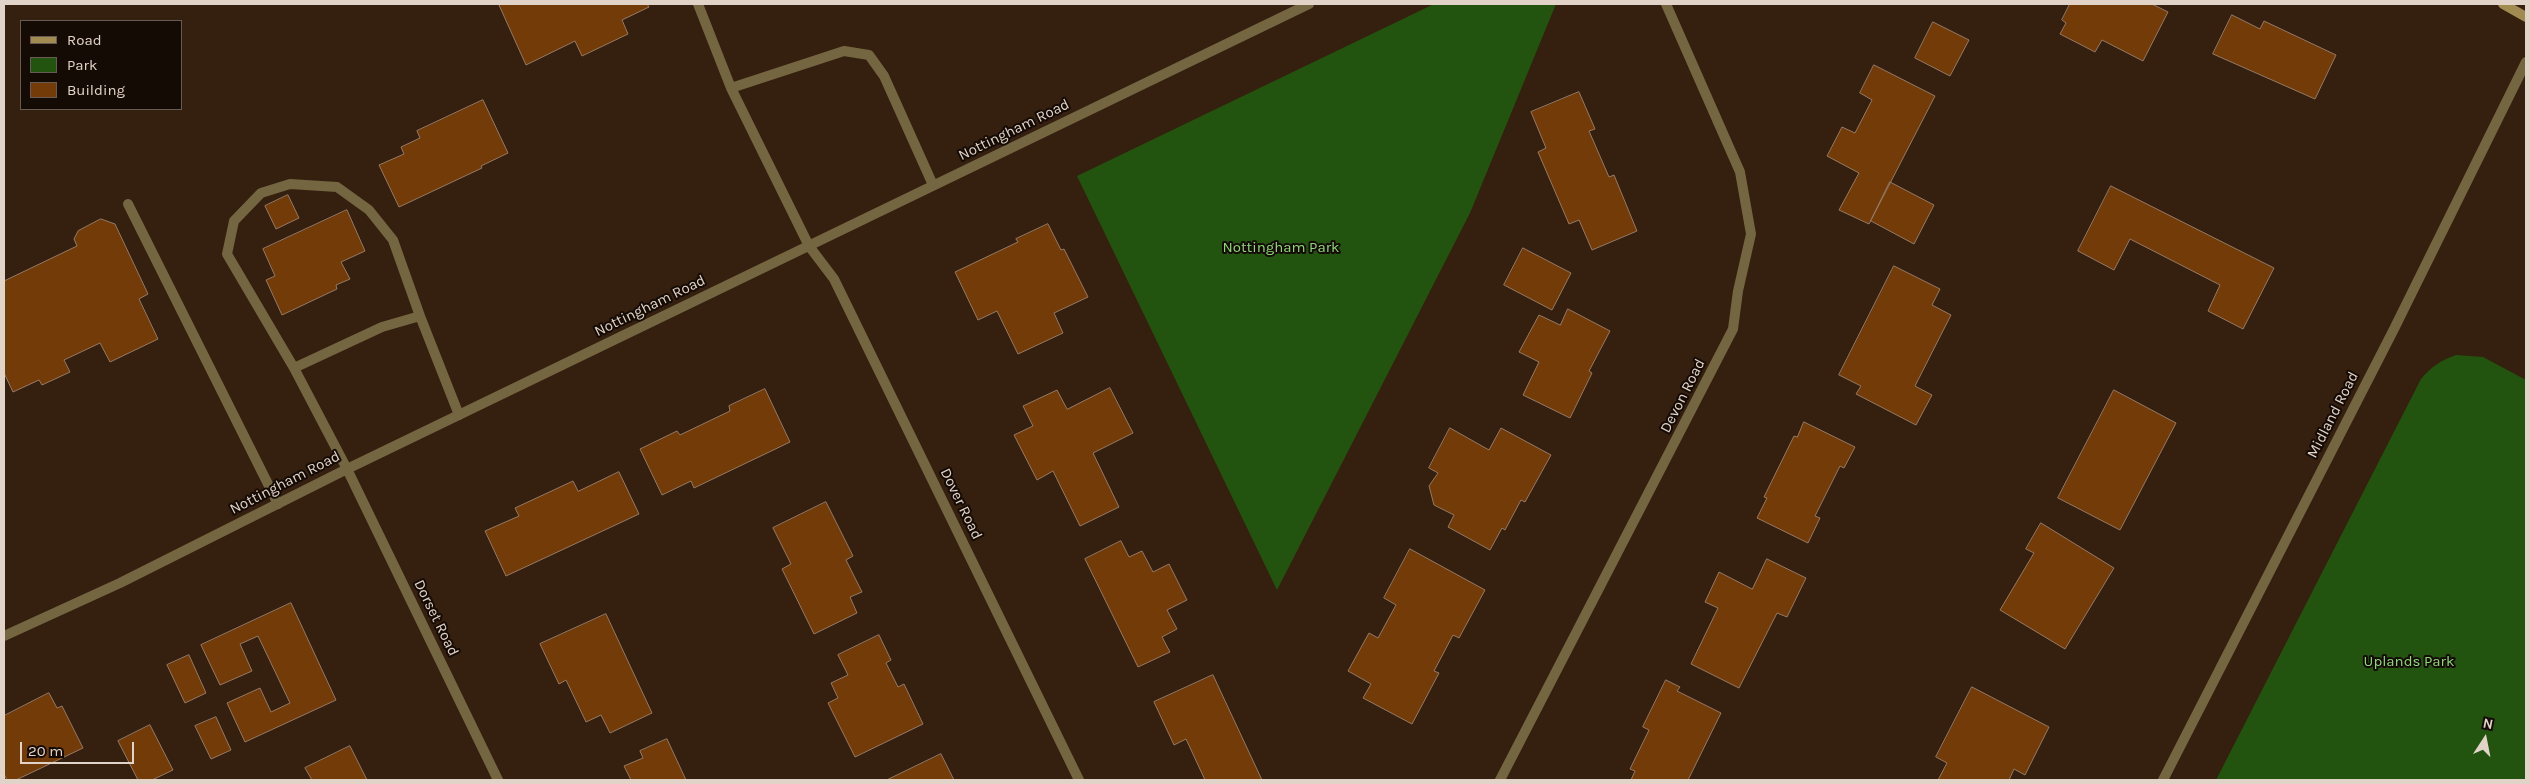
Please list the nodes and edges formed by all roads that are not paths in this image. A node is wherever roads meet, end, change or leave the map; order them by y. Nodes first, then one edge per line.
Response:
1 (698, 4) edge
2 (1309, 4) edge
3 (1666, 4) edge
4 (2502, 4) edge
5 (2526, 17) edge
6 (2526, 62) edge
7 (731, 88) junction
8 (933, 185) junction
9 (128, 204) dead end
10 (809, 246) junction
11 (420, 316) junction
12 (294, 368) junction
13 (460, 415) junction
14 (347, 469) junction
15 (278, 504) junction
16 (4, 636) edge
17 (498, 780) edge
18 (1079, 780) edge
19 (1500, 780) edge
20 (2163, 780) edge

1 - 7 street, Dover Road
2 - 8 street, Nottingham Road
3 - 19 street, Devon Road
4 - 5 street
6 - 20 street, Midland Road
7 - 8 street
7 - 10 street, Dover Road
8 - 10 street, Nottingham Road
9 - 15 street
10 - 13 street, Nottingham Road
10 - 18 street, Dover Road
11 - 12 street
11 - 12 street, Dorset Road
11 - 13 street, Dorset Road
12 - 14 street, Dorset Road
13 - 14 street, Nottingham Road
14 - 15 street, Nottingham Road
14 - 17 street, Dorset Road
15 - 16 street, Nottingham Road

